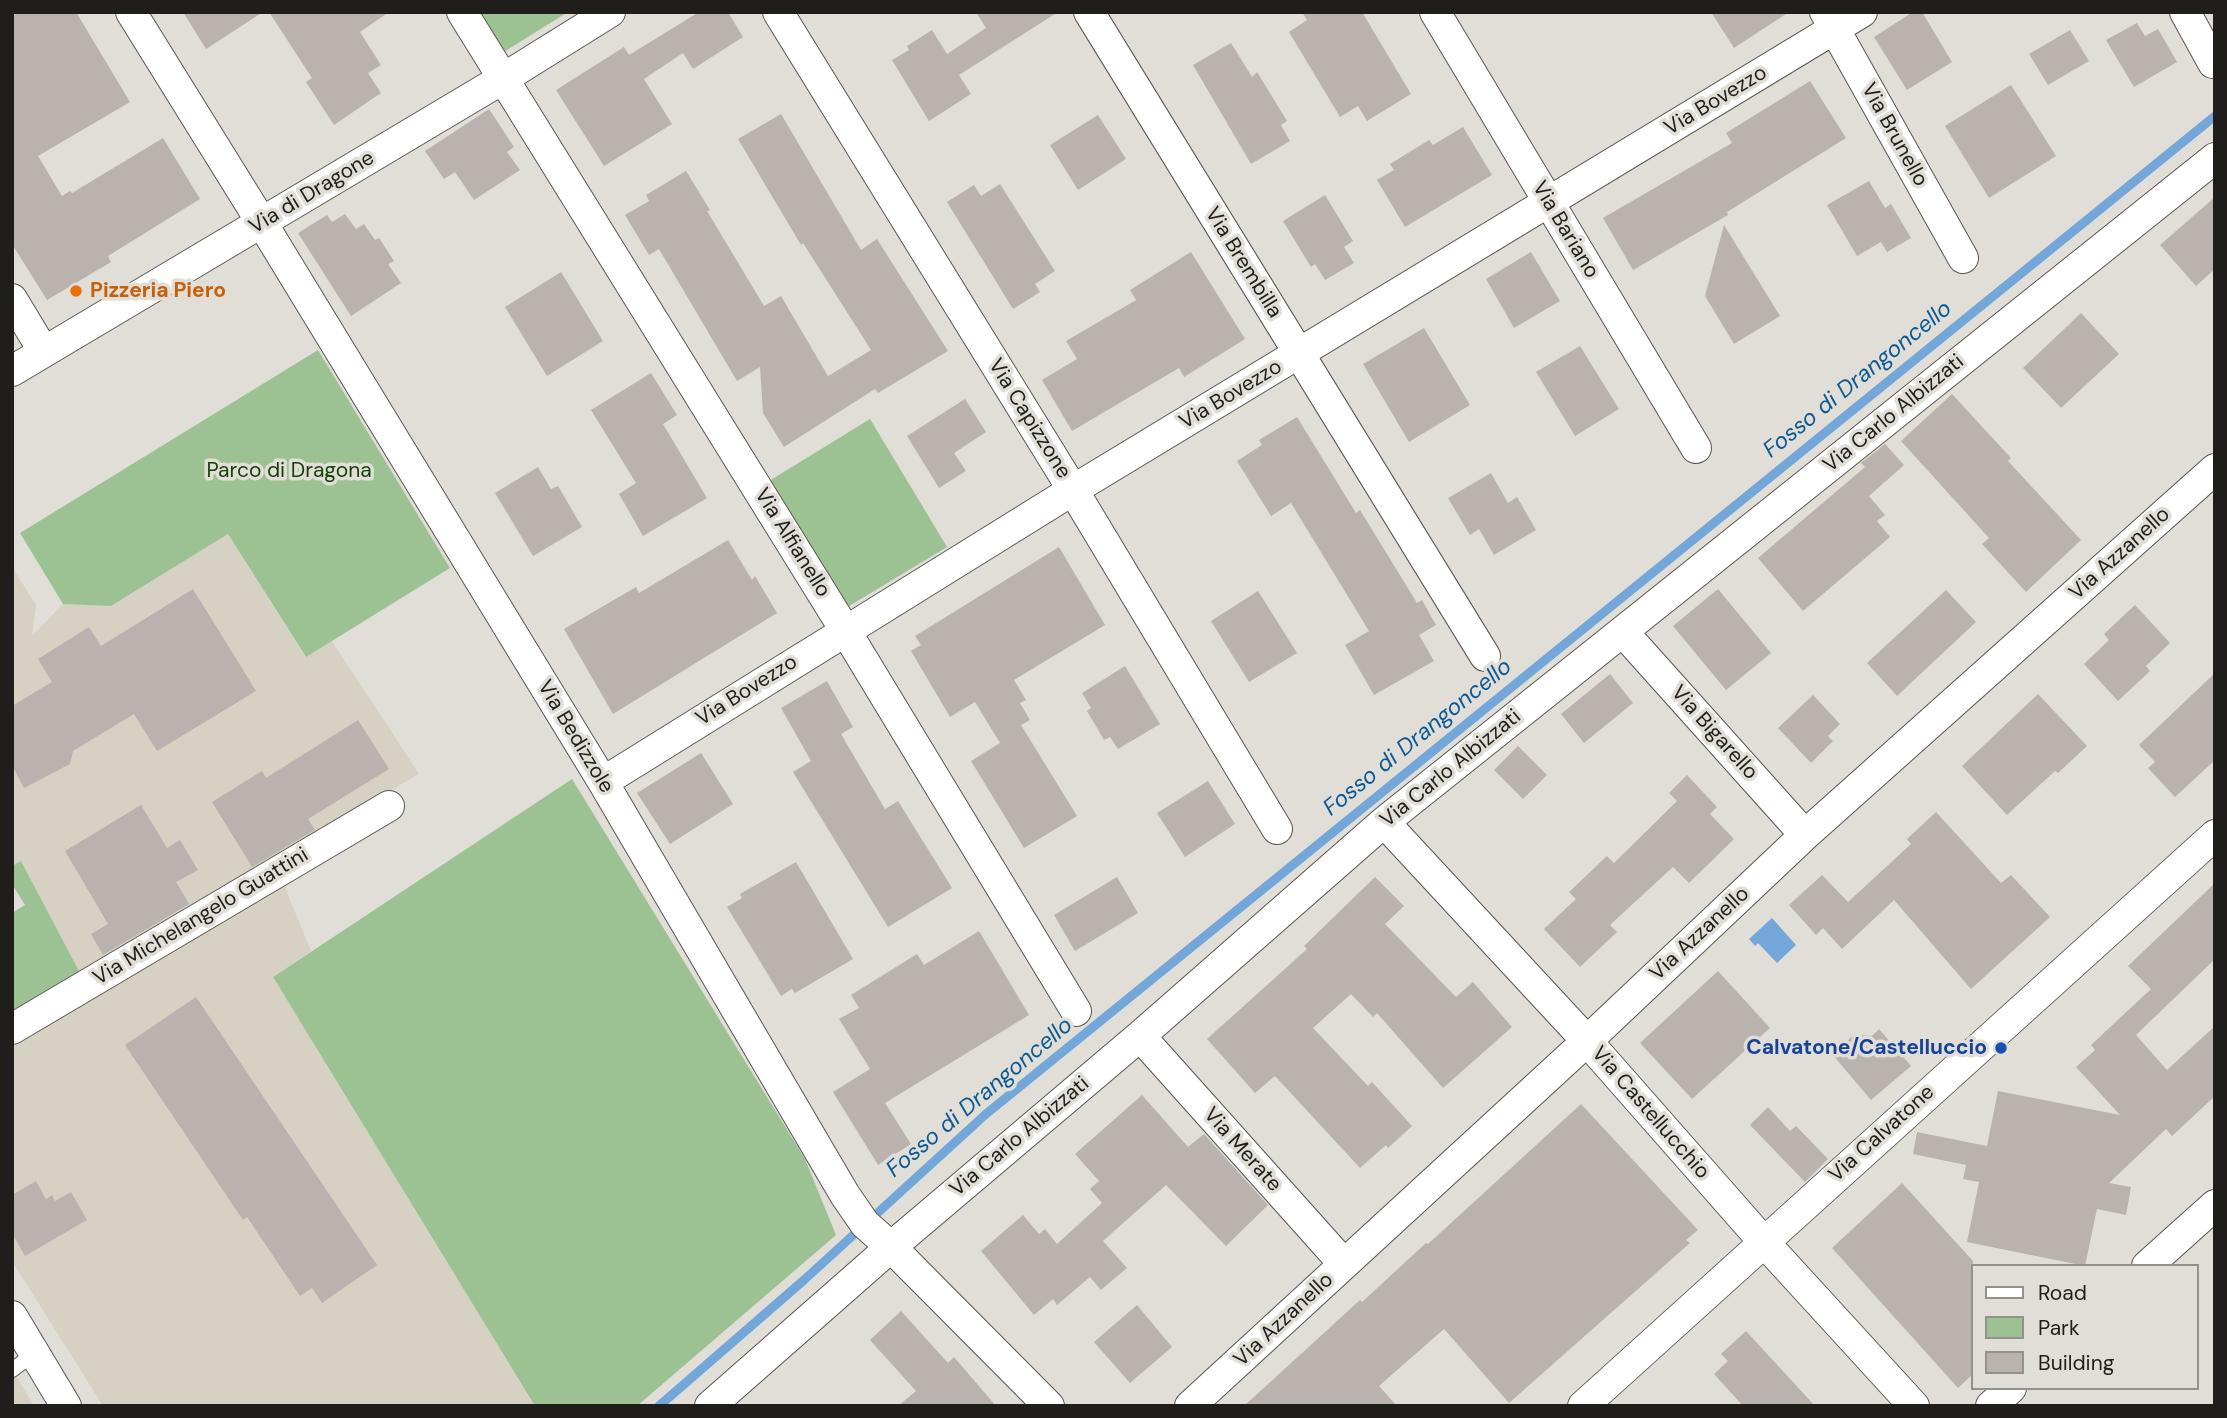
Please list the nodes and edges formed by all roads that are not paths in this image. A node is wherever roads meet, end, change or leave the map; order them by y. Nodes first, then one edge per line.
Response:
1 (131, 12) edge
2 (462, 12) edge
3 (610, 12) edge
4 (778, 12) edge
5 (1089, 12) edge
6 (1435, 12) edge
7 (1862, 12) edge
8 (2185, 12) edge
9 (1830, 20) edge
10 (2213, 63) edge
11 (504, 78) junction
12 (2215, 158) edge
13 (1548, 202) junction
14 (262, 223) junction
15 (1964, 258) dead end
16 (12, 299) edge
17 (44, 352) junction
18 (1299, 354) junction
19 (12, 372) edge
20 (1696, 448) dead end
21 (2215, 469) edge
22 (1073, 490) junction
23 (845, 630) junction
24 (1623, 632) junction
25 (1485, 656) dead end
26 (603, 782) junction
27 (389, 806) dead end
28 (1384, 822) junction
29 (1277, 829) dead end
30 (1805, 835) junction
31 (2215, 835) edge
32 (1076, 1011) dead end
33 (12, 1029) edge
34 (1140, 1036) junction
35 (1587, 1041) junction
36 (2215, 1205) edge
37 (1763, 1241) junction
38 (891, 1247) junction
39 (1344, 1264) junction
40 (2149, 1264) edge
41 (12, 1316) edge
42 (24, 1362) edge
43 (2009, 1390) edge
44 (1047, 1405) edge
45 (66, 1406) edge
46 (710, 1406) edge
47 (1190, 1406) edge
48 (1583, 1406) edge
49 (1914, 1406) edge
50 (1991, 1406) edge

1 - 14 street, Via Bedizzole
2 - 11 street, Via Alfianello
3 - 11 street, Via di Dragone
4 - 22 street, Via Capizzone
5 - 18 street, Via Brembilla
6 - 13 street, Via Bariano
7 - 9 street, Via Bovezzo
8 - 10 street
9 - 13 street, Via Bovezzo
9 - 15 street, Via Brunello
11 - 14 street, Via di Dragone
11 - 23 street, Via Alfianello
12 - 24 street, Via Carlo Albizzati
13 - 18 street, Via Bovezzo
13 - 20 street, Via Bariano
14 - 17 street, Via di Dragone
14 - 26 street, Via Bedizzole
16 - 17 street
17 - 19 street, Via di Dragone
18 - 22 street, Via Bovezzo
18 - 25 street, Via Brembilla
21 - 30 street, Via Azzanello
22 - 23 street, Via Bovezzo
22 - 29 street, Via Capizzone
23 - 26 street, Via Bovezzo
23 - 32 street, Via Alfianello
24 - 28 street, Via Carlo Albizzati
24 - 30 street, Via Bigarello
26 - 38 street, Via Bedizzole
27 - 33 street, Via Michelangelo Guattini
28 - 34 street, Via Carlo Albizzati
28 - 35 street, Via Castellucchio
30 - 35 street, Via Azzanello
31 - 37 street, Via Calvatone
34 - 38 street, Via Carlo Albizzati
34 - 39 street, Via Merate
35 - 37 street, Via Castellucchio
35 - 39 street, Via Azzanello
36 - 40 street
37 - 48 street, Via Calvatone
37 - 49 street, Via Castellucchio
38 - 44 street, Via Bedizzole
38 - 46 street, Via Carlo Albizzati
39 - 47 street, Via Azzanello
41 - 42 street
42 - 45 street
43 - 50 street

